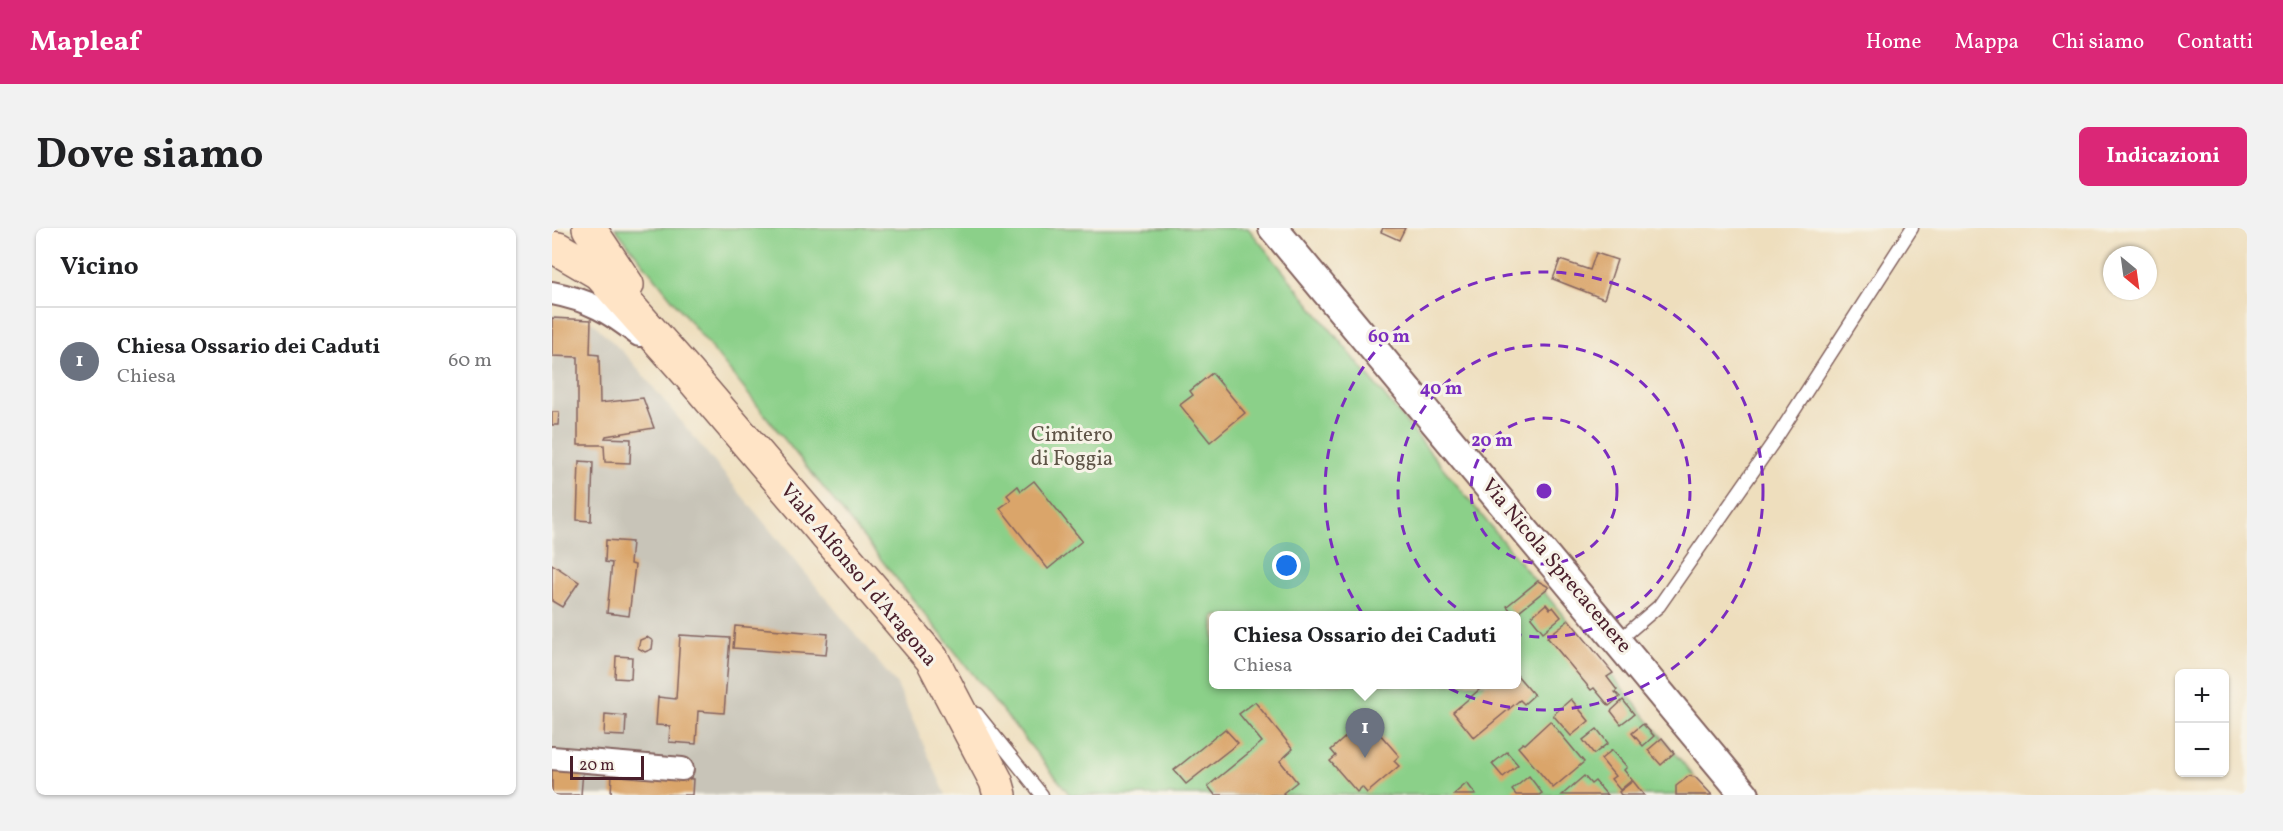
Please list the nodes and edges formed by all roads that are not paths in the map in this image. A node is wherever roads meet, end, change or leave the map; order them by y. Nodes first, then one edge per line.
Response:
1 (589, 228) edge
2 (1273, 228) edge
3 (1912, 228) edge
4 (552, 248) edge
5 (552, 294) edge
6 (688, 373) junction
7 (1618, 641) junction
8 (932, 659) junction
9 (552, 758) edge
10 (682, 768) dead end
11 (999, 795) edge
12 (1042, 795) edge
13 (1745, 795) edge

1 - 6 main road, Viale Alfonso I d'Aragona
2 - 7 street, Via Nicola Sprecacenere
3 - 7 lane
4 - 6 main road, Viale Alfonso I d'Aragona
5 - 6 street, Viale Alfonso I d'Aragona
6 - 8 main road, Viale Alfonso I d'Aragona
7 - 13 street, Via Nicola Sprecacenere
8 - 11 main road, Viale Alfonso I d'Aragona
8 - 12 lane
9 - 10 street

